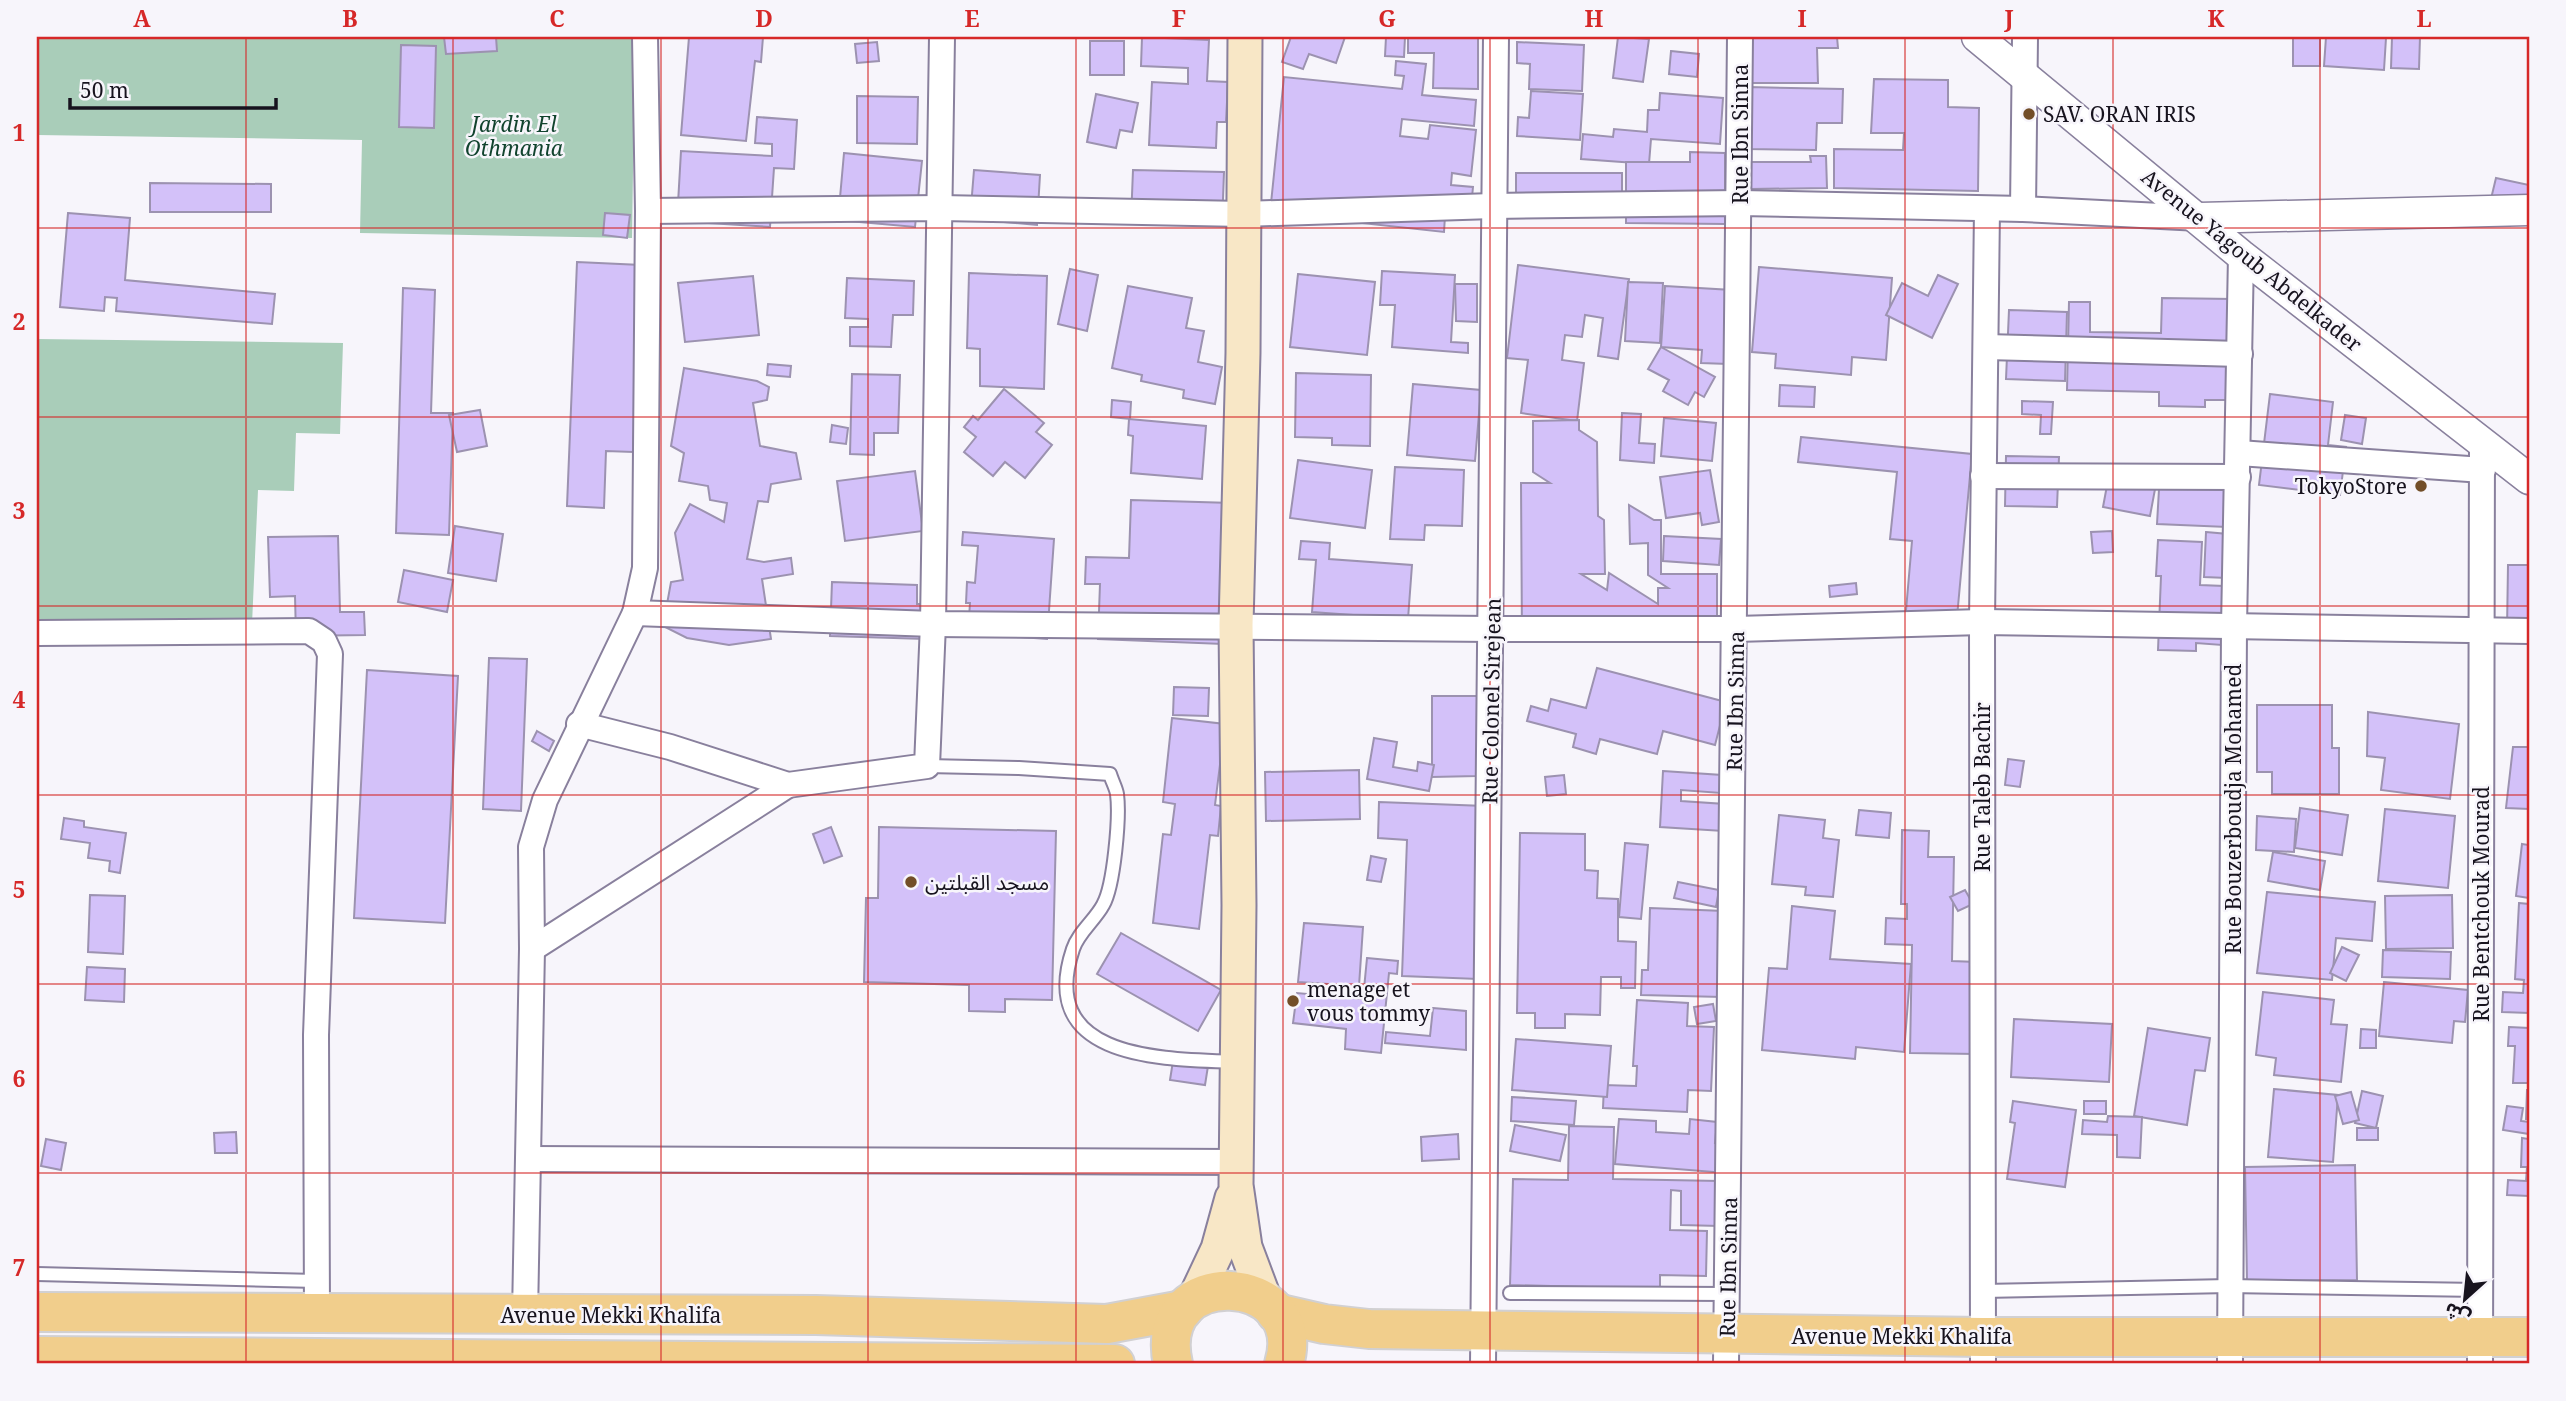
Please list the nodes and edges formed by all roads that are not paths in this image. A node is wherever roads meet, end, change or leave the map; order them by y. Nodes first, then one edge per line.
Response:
1 (645, 37) edge
2 (942, 37) edge
3 (1245, 37) edge
4 (1496, 37) edge
5 (1740, 37) edge
6 (1978, 37) edge
7 (2025, 37) edge
8 (2024, 77) junction
9 (1740, 204) junction
10 (1493, 206) junction
11 (941, 208) junction
12 (1987, 209) junction
13 (2022, 209) junction
14 (2529, 210) edge
15 (648, 211) junction
16 (1243, 214) junction
17 (2200, 218) junction
18 (2241, 255) junction
19 (1986, 347) junction
20 (2240, 354) junction
21 (2483, 457) junction
22 (2238, 465) junction
23 (1983, 475) junction
24 (2529, 479) edge
25 (635, 613) junction
26 (1982, 622) junction
27 (933, 624) junction
28 (1236, 625) junction
29 (2234, 627) junction
30 (1492, 629) junction
31 (1736, 629) junction
32 (2482, 631) junction
33 (2529, 631) edge
34 (37, 633) edge
35 (579, 724) junction
36 (927, 766) junction
37 (788, 785) junction
38 (532, 949) junction
39 (1237, 1062) junction
40 (528, 1159) junction
41 (1236, 1174) junction
42 (37, 1274) edge
43 (2229, 1286) junction
44 (2480, 1290) junction
45 (1983, 1291) junction
46 (1510, 1293) dead end
47 (1729, 1294) junction
48 (317, 1298) junction
49 (1189, 1305) junction
50 (1271, 1308) junction
51 (37, 1312) edge
52 (525, 1315) junction
53 (816, 1315) junction
54 (2529, 1337) edge
55 (1483, 1347) edge
56 (1727, 1350) edge
57 (2230, 1350) edge
58 (2480, 1350) edge
59 (1983, 1351) edge
60 (37, 1356) edge
61 (289, 1361) edge
62 (816, 1362) edge
63 (1115, 1364) edge
64 (1173, 1364) edge
65 (1284, 1364) edge

1 - 15 street
2 - 11 street
3 - 16 main road
4 - 10 street, Rue Colonel Sirejean
5 - 9 street, Rue Ibn Sinna
6 - 8 street, Avenue Yagoub Abdelkader
7 - 8 street
8 - 13 street
8 - 17 street, Avenue Yagoub Abdelkader
9 - 10 street
9 - 12 street
9 - 31 street, Rue Ibn Sinna
10 - 16 street
10 - 30 street, Rue Colonel Sirejean
11 - 15 street
11 - 16 street
11 - 27 street
12 - 13 street
12 - 19 street, Rue Taleb Bachir
13 - 17 street
14 - 17 street
15 - 25 street
16 - 28 main road
17 - 18 street, Avenue Yagoub Abdelkader
18 - 20 street, Rue Bouzerboudja Mohamed
18 - 21 street, Avenue Yagoub Abdelkader
19 - 20 street
19 - 23 street, Rue Taleb Bachir
20 - 22 street, Rue Bouzerboudja Mohamed
21 - 22 street
21 - 24 street, Avenue Yagoub Abdelkader
21 - 32 street, Rue Bentchouk Mourad
22 - 23 street
22 - 29 street, Rue Bouzerboudja Mohamed
23 - 26 street, Rue Taleb Bachir
25 - 27 street
25 - 35 street
26 - 29 street
26 - 31 street
26 - 45 street, Rue Taleb Bachir
27 - 28 street
27 - 36 street
28 - 30 street
28 - 39 main road
29 - 32 street
29 - 43 street, Rue Bouzerboudja Mohamed
30 - 31 street
30 - 55 street, Rue Colonel Sirejean
31 - 47 street, Rue Ibn Sinna
32 - 33 street
32 - 44 street, Rue Bentchouk Mourad
34 - 48 street
35 - 37 street
35 - 38 street
36 - 37 street
36 - 39 lane
37 - 38 street
38 - 40 street
39 - 41 main road
40 - 41 street
40 - 52 street
41 - 49 main road
41 - 50 main road
42 - 48 lane
43 - 44 lane
43 - 45 lane
43 - 57 street, Rue Bouzerboudja Mohamed
44 - 58 street, Rue Bentchouk Mourad
45 - 59 street, Rue Taleb Bachir
46 - 47 lane
47 - 56 street, Rue Ibn Sinna
48 - 51 main road, Avenue Mekki Khalifa
48 - 52 main road, Avenue Mekki Khalifa
49 - 50 main road, Avenue Mekki Khalifa
49 - 53 main road, Avenue Mekki Khalifa
49 - 64 main road
50 - 55 main road, Avenue Mekki Khalifa
50 - 65 main road
52 - 53 main road, Avenue Mekki Khalifa
53 - 62 street
54 - 58 main road, Avenue Mekki Khalifa
55 - 56 main road, Avenue Mekki Khalifa
56 - 59 main road, Avenue Mekki Khalifa
57 - 58 main road, Avenue Mekki Khalifa
57 - 59 main road, Avenue Mekki Khalifa
60 - 61 main road, Avenue Mekki Khalifa
61 - 62 main road, Avenue Mekki Khalifa
62 - 63 main road, Avenue Mekki Khalifa

